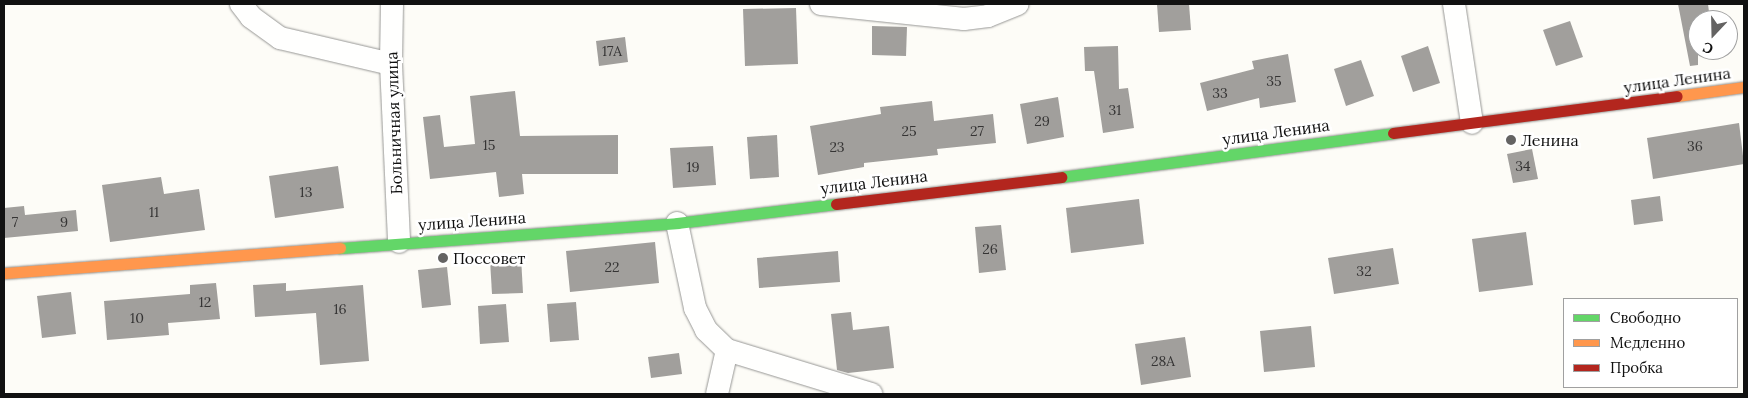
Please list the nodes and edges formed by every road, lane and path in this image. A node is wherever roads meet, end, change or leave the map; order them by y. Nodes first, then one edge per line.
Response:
1 (241, 4) edge
2 (392, 4) edge
3 (821, 4) edge
4 (1018, 4) edge
5 (1454, 4) edge
6 (391, 64) junction
7 (1744, 87) edge
8 (1472, 122) junction
9 (676, 223) junction
10 (399, 242) junction
11 (4, 273) edge
12 (727, 350) junction
13 (717, 394) edge
14 (872, 394) edge

1 - 6 street
2 - 6 street, Больничная улица
3 - 4 street
5 - 8 street
6 - 10 street, Больничная улица
7 - 8 street, улица Ленина
8 - 9 street, улица Ленина
9 - 10 street, улица Ленина
9 - 12 street
10 - 11 street, улица Ленина
12 - 13 street
12 - 14 street

